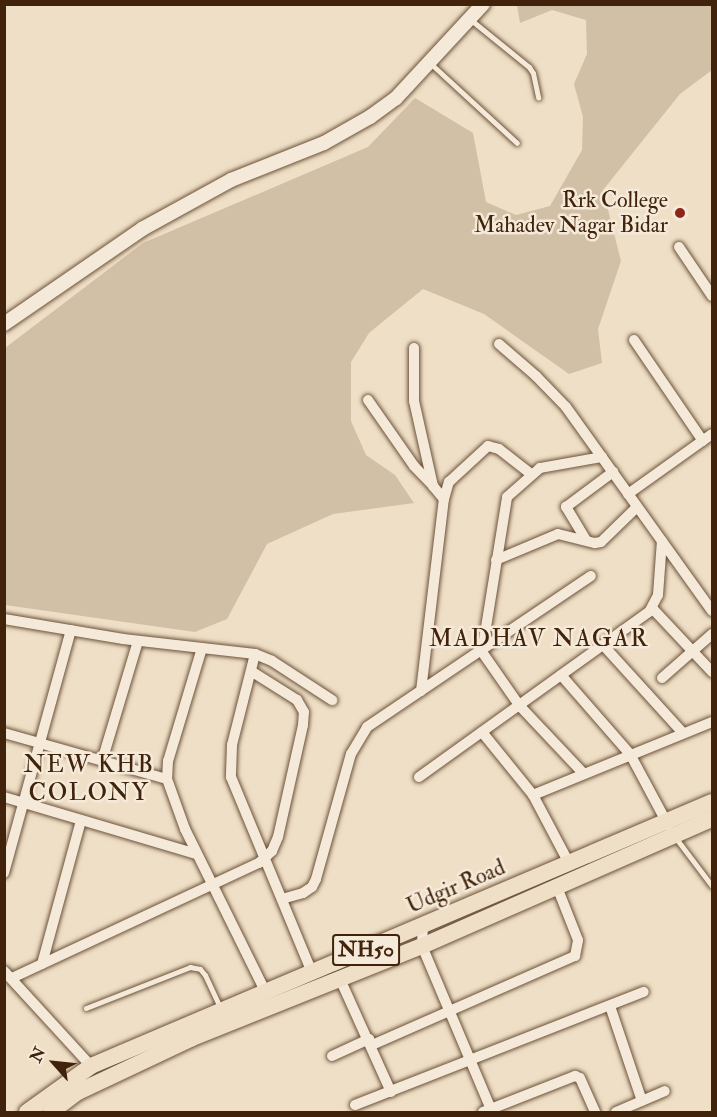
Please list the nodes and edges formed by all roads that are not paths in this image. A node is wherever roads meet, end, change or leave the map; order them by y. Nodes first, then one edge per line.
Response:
1 (483, 4) edge
2 (470, 19) junction
3 (430, 63) junction
4 (538, 97) dead end
5 (517, 142) dead end
6 (679, 247) dead end
7 (712, 296) edge
8 (4, 324) edge
9 (634, 340) dead end
10 (499, 344) dead end
11 (414, 348) dead end
12 (368, 400) dead end
13 (708, 438) edge
14 (602, 457) junction
15 (612, 472) junction
16 (531, 474) junction
17 (433, 486) junction
18 (628, 494) junction
19 (444, 499) junction
20 (638, 507) junction
21 (586, 540) junction
22 (662, 541) junction
23 (496, 560) junction
24 (591, 576) dead end
25 (652, 608) junction
26 (712, 610) edge
27 (4, 619) edge
28 (70, 630) junction
29 (712, 634) edge
30 (138, 641) junction
31 (603, 645) junction
32 (202, 648) junction
33 (693, 651) junction
34 (482, 652) junction
35 (255, 654) junction
36 (251, 670) junction
37 (712, 672) edge
38 (561, 675) junction
39 (662, 678) dead end
40 (421, 692) junction
41 (332, 700) dead end
42 (519, 705) junction
43 (712, 722) edge
44 (482, 732) junction
45 (4, 733) edge
46 (683, 733) junction
47 (41, 743) junction
48 (630, 754) junction
49 (102, 760) junction
50 (583, 773) junction
51 (419, 777) dead end
52 (167, 779) junction
53 (533, 795) junction
54 (4, 797) edge
55 (712, 802) edge
56 (24, 803) junction
57 (712, 819) edge
58 (81, 820) junction
59 (670, 829) junction
60 (198, 854) junction
61 (7, 855) edge
62 (266, 859) junction
63 (568, 863) junction
64 (4, 873) edge
65 (212, 884) junction
66 (712, 886) edge
67 (557, 887) junction
68 (282, 899) junction
69 (423, 925) junction
70 (422, 946) junction
71 (42, 964) junction
72 (312, 973) junction
73 (8, 974) edge
74 (340, 979) junction
75 (644, 992) dead end
76 (266, 993) junction
77 (610, 1006) junction
78 (86, 1008) dead end
79 (222, 1011) junction
80 (451, 1012) junction
81 (371, 1042) junction
82 (332, 1056) dead end
83 (471, 1061) junction
84 (91, 1066) junction
85 (665, 1091) dead end
86 (391, 1092) junction
87 (642, 1101) junction
88 (355, 1106) dead end
89 (488, 1112) edge
90 (27, 1113) edge
91 (51, 1113) edge
92 (596, 1113) edge
93 (616, 1113) edge

1 - 2 main road
2 - 3 main road
2 - 4 lane
3 - 5 lane
3 - 8 main road
6 - 7 street
9 - 13 street
10 - 14 street
11 - 17 street
12 - 17 street
13 - 18 street
14 - 15 street
14 - 16 street
15 - 18 street
15 - 21 street
16 - 19 street
16 - 23 street
17 - 19 street
18 - 20 street
19 - 40 street
20 - 21 street
20 - 22 street
21 - 23 street
22 - 25 street
22 - 26 street
23 - 34 street
24 - 34 street
25 - 31 street
25 - 33 street
27 - 28 street
28 - 30 street
28 - 47 street
29 - 33 street
30 - 32 street
30 - 49 street
31 - 38 street
31 - 46 street
32 - 35 street
32 - 52 street
33 - 37 street
33 - 39 street
34 - 40 street
34 - 42 street
35 - 36 street
35 - 41 street
36 - 62 street
36 - 62 street
38 - 42 street
38 - 48 street
40 - 68 street
42 - 44 street
42 - 50 street
43 - 46 street
44 - 51 street
44 - 53 street
45 - 47 street
46 - 48 street
47 - 49 street
47 - 56 street
48 - 50 street
48 - 59 street
49 - 52 street
50 - 53 street
52 - 60 street
53 - 63 street
54 - 56 street
55 - 59 highway, Udgir Road / NH50
56 - 58 street
56 - 61 street
57 - 59 highway, Udgir Road / NH50
58 - 60 street
58 - 71 street
59 - 63 highway, Udgir Road / NH50
59 - 66 lane
59 - 67 highway, Udgir Road / NH50
60 - 65 street
61 - 64 street
62 - 65 street
62 - 68 street
63 - 69 highway, Udgir Road / NH50
65 - 71 street
65 - 76 street
67 - 70 highway, Udgir Road / NH50
67 - 80 street
68 - 72 street
69 - 70 street
69 - 72 highway, Udgir Road / NH50
70 - 74 highway, Udgir Road / NH50
70 - 80 street
71 - 73 street
72 - 76 highway, Udgir Road / NH50
73 - 84 street
74 - 81 street
74 - 91 highway, Udgir Road / NH50
75 - 77 street
76 - 79 highway, Udgir Road / NH50
77 - 83 street
77 - 87 street
78 - 79 lane
79 - 84 highway, Udgir Road / NH50
80 - 81 street
80 - 83 street
81 - 82 street
81 - 86 street
83 - 86 street
83 - 89 street
84 - 90 highway, Udgir Road / NH50
85 - 87 street
86 - 88 street
87 - 93 street
89 - 92 street

